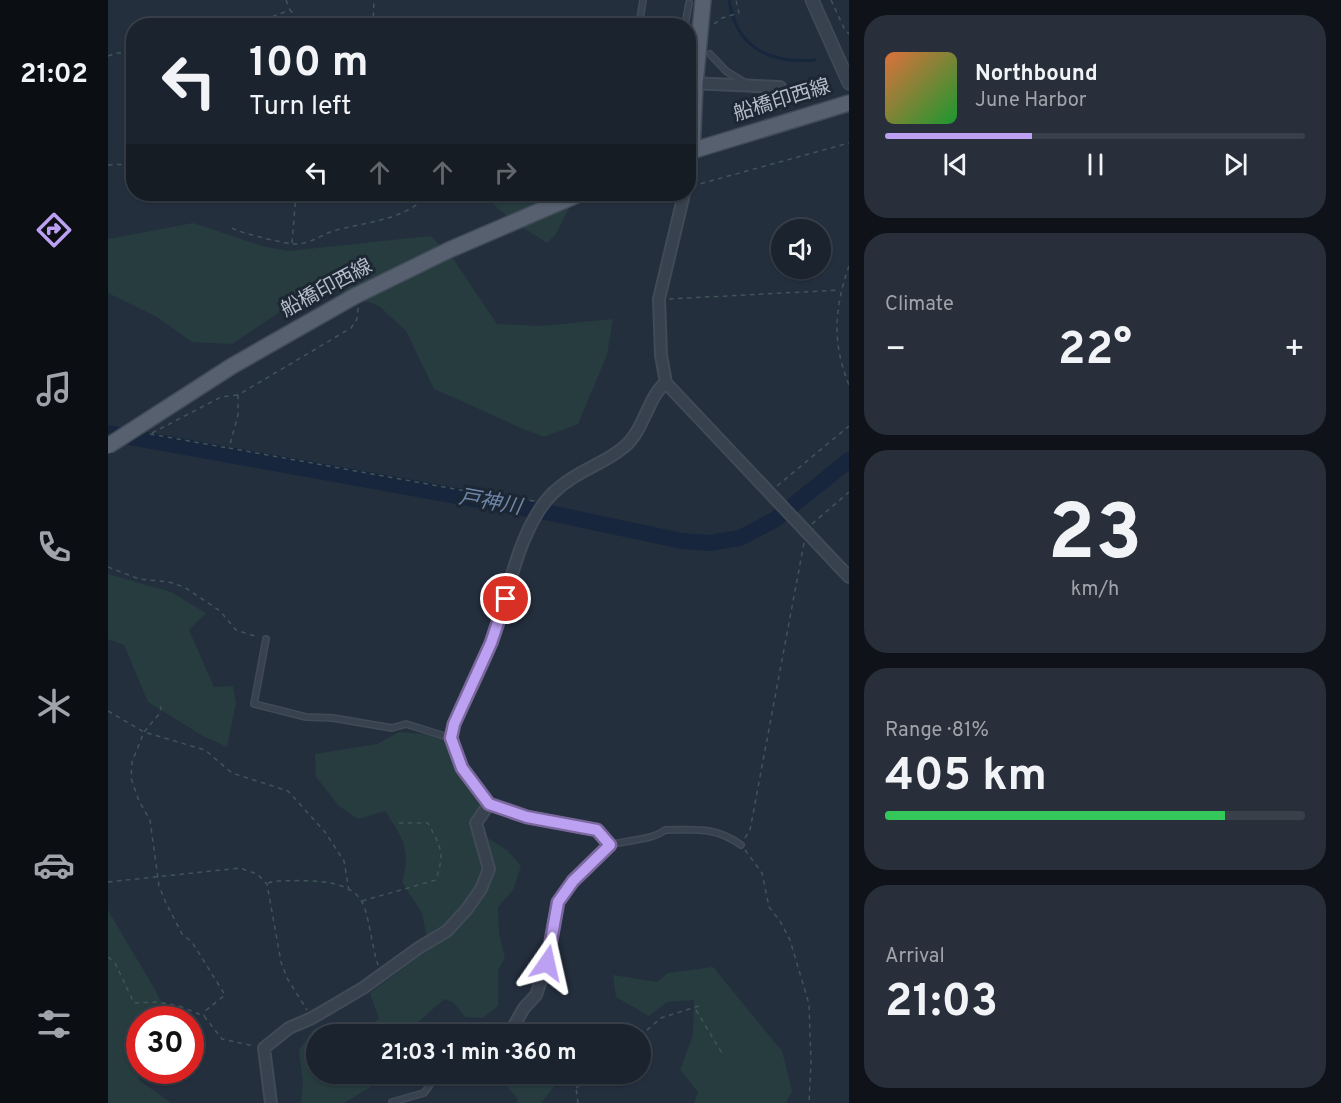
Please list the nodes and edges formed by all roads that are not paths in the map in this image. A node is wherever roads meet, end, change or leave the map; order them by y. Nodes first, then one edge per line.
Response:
1 (644, 0) edge
2 (812, 0) edge
3 (696, 1) edge
4 (641, 18) edge
5 (689, 18) edge
6 (695, 18) edge
7 (710, 54) dead end
8 (849, 82) edge
9 (696, 84) edge
10 (757, 86) junction
11 (780, 87) road end
12 (849, 103) edge
13 (696, 149) edge
14 (563, 201) edge
15 (682, 201) edge
16 (666, 383) junction
17 (108, 446) edge
18 (849, 577) edge
19 (266, 639) road end
20 (451, 738) junction
21 (489, 804) junction
22 (741, 844) road end
23 (610, 845) junction
24 (515, 1024) edge
25 (431, 1084) edge
26 (392, 1102) edge
27 (271, 1103) edge

1 - 4 lane
2 - 8 street
3 - 5 lane
3 - 6 main road
7 - 10 lane
9 - 10 street
10 - 11 street
12 - 13 main road, 船橋印西線
14 - 17 main road, 船橋印西線, bridge
15 - 16 street
16 - 18 street
16 - 20 street
19 - 20 lane
20 - 21 street
21 - 23 street
21 - 27 street
22 - 23 lane
23 - 24 street
25 - 26 lane

